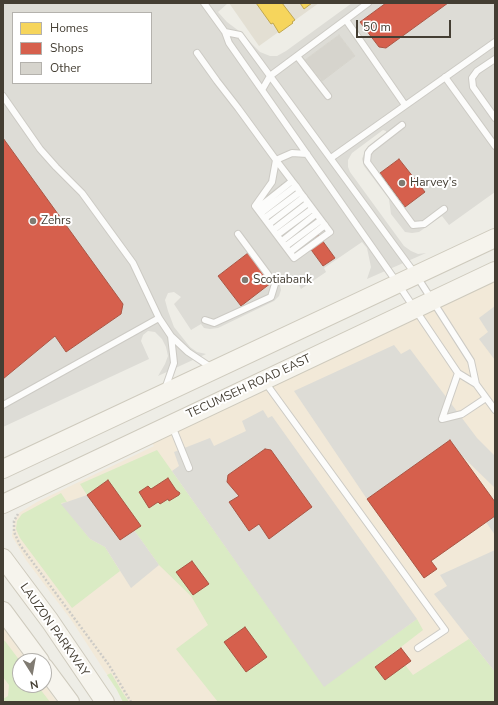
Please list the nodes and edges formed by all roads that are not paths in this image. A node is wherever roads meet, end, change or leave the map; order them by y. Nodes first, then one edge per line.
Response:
1 (204, 3) edge
2 (368, 3) edge
3 (346, 20) junction
4 (225, 32) junction
5 (495, 42) edge
6 (197, 53) dead end
7 (297, 56) junction
8 (495, 59) edge
9 (270, 76) junction
10 (445, 77) junction
11 (262, 90) junction
12 (3, 96) edge
13 (328, 96) dead end
14 (405, 106) junction
15 (495, 118) edge
16 (402, 125) dead end
17 (495, 146) edge
18 (307, 154) junction
19 (331, 158) junction
20 (276, 160) junction
21 (294, 184) junction
22 (300, 192) junction
23 (306, 200) junction
24 (444, 209) dead end
25 (314, 211) junction
26 (261, 213) junction
27 (323, 223) junction
28 (271, 227) junction
29 (238, 234) dead end
30 (280, 238) junction
31 (495, 238) edge
32 (288, 249) junction
33 (495, 271) edge
34 (416, 275) junction
35 (398, 284) junction
36 (432, 300) junction
37 (415, 309) junction
38 (159, 318) junction
39 (205, 320) dead end
40 (171, 336) junction
41 (215, 370) junction
42 (458, 373) junction
43 (264, 380) junction
44 (476, 384) junction
45 (163, 394) junction
46 (486, 398) junction
47 (3, 405) edge
48 (495, 410) edge
49 (172, 424) junction
50 (189, 468) dead end
51 (3, 469) edge
52 (3, 504) edge
53 (3, 558) edge
54 (4, 614) edge
55 (418, 648) dead end
56 (34, 653) edge
57 (52, 678) edge
58 (70, 702) edge
59 (105, 702) edge

1 - 4 lane
2 - 3 lane
3 - 7 lane
3 - 14 lane
4 - 9 lane
4 - 11 lane
5 - 10 lane
6 - 20 lane
7 - 9 lane
7 - 13 lane
8 - 15 lane
9 - 11 lane
9 - 19 lane
10 - 14 lane
10 - 17 lane
11 - 18 lane
12 - 38 lane
14 - 19 lane
16 - 24 lane
18 - 20 lane
18 - 35 lane
19 - 34 lane
20 - 21 lane
20 - 26 lane
21 - 22 lane
21 - 26 lane
22 - 23 lane
22 - 26 lane
23 - 25 lane
23 - 28 lane
25 - 27 lane
25 - 30 lane
26 - 28 lane
27 - 32 lane
27 - 32 lane
28 - 30 lane
29 - 39 lane
30 - 32 lane
31 - 34 main road
33 - 36 main road, TECUMSEH ROAD EAST
34 - 35 main road
34 - 36 lane
35 - 37 lane
35 - 41 main road
36 - 37 main road, TECUMSEH ROAD EAST
36 - 44 lane
37 - 42 lane
37 - 43 main road, TECUMSEH ROAD EAST
38 - 40 lane
38 - 47 lane
40 - 41 lane
40 - 45 lane
41 - 45 main road
42 - 44 lane
42 - 46 lane
43 - 49 main road, TECUMSEH ROAD EAST
43 - 55 lane
44 - 46 lane
45 - 51 main road
46 - 48 lane
49 - 50 lane
49 - 52 main road, TECUMSEH ROAD EAST
53 - 59 main road, LAUZON PARKWAY
54 - 56 main road
57 - 58 main road

